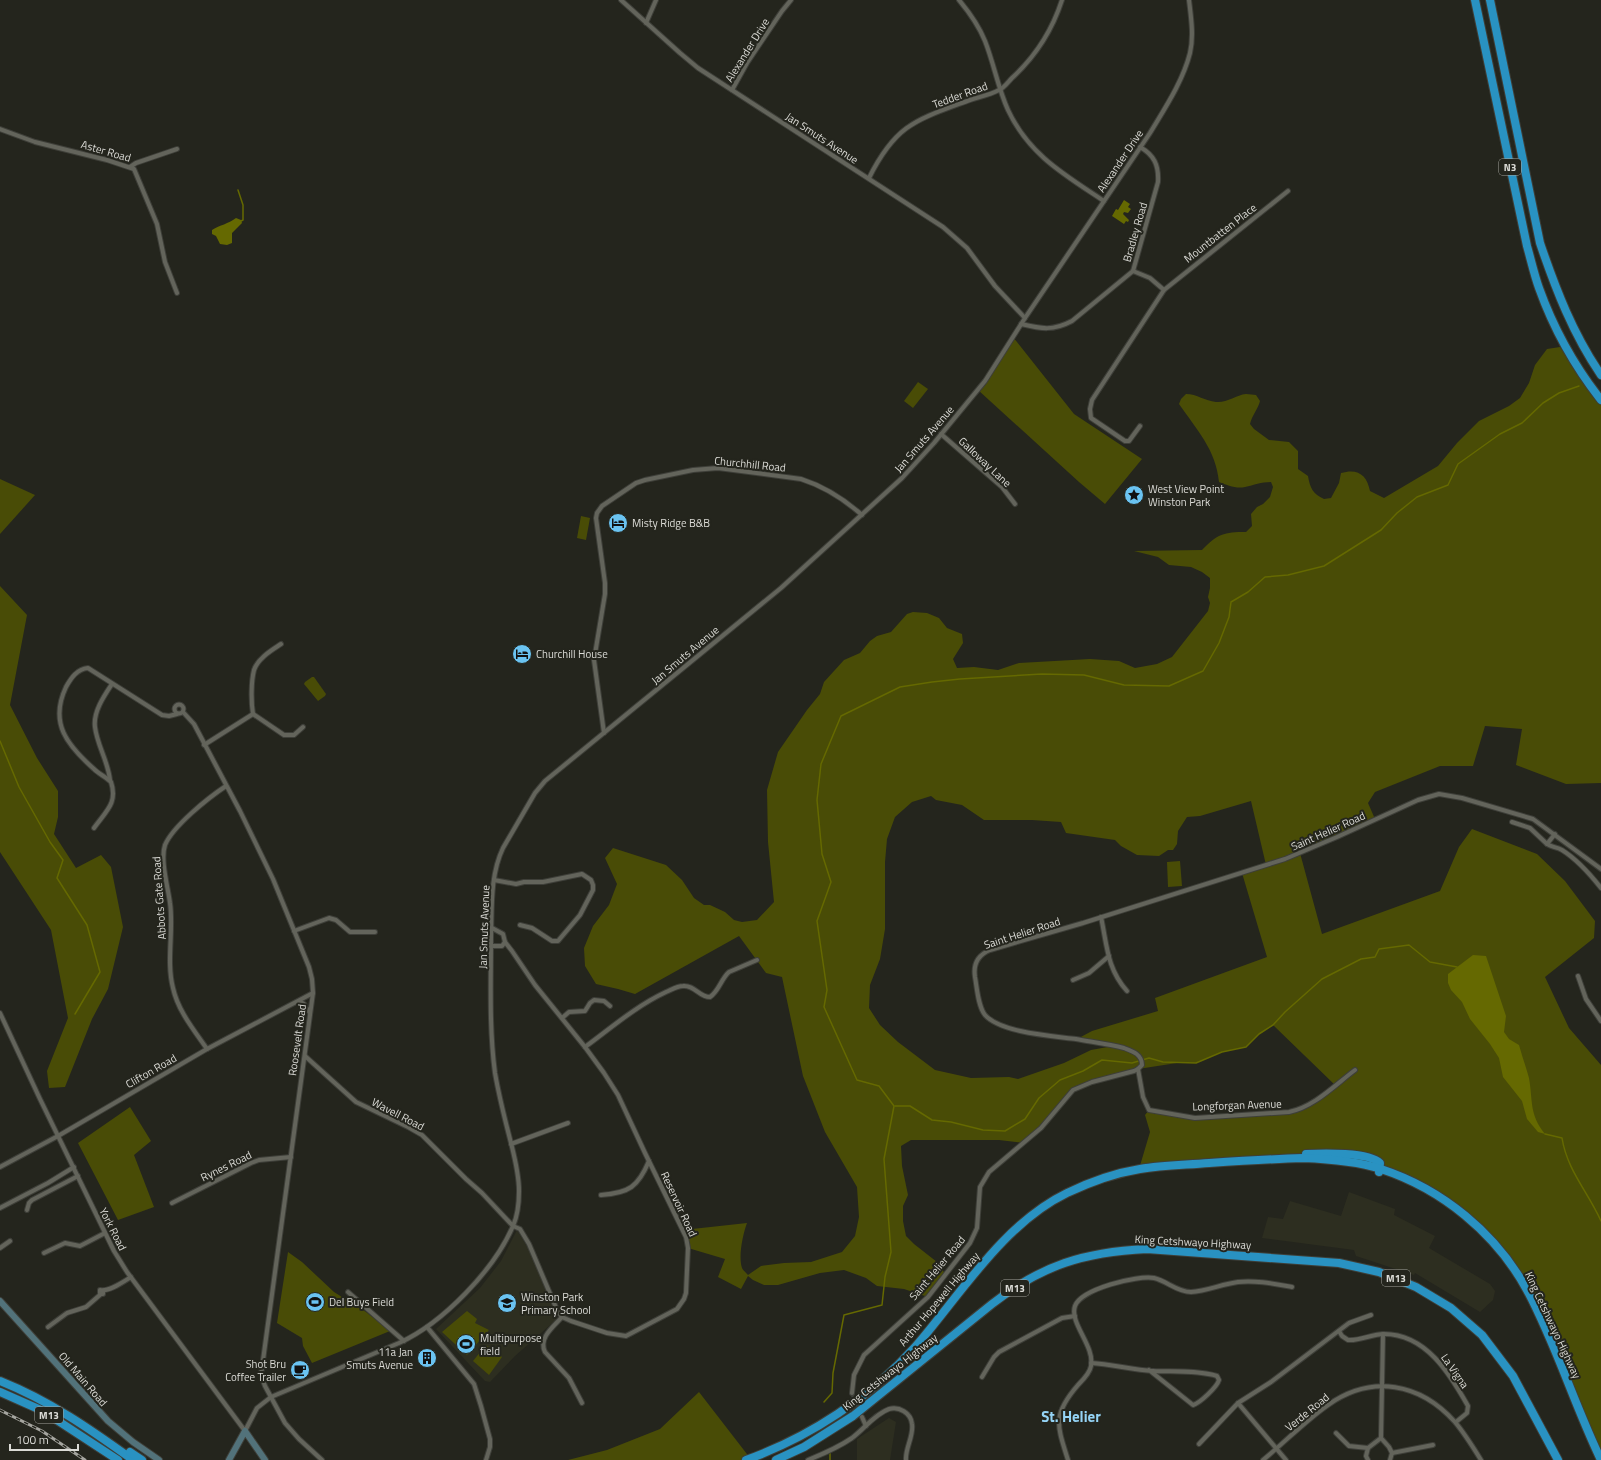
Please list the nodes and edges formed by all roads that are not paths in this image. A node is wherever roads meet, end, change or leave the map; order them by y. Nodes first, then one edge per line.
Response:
1 (621, 0) edge
2 (656, 0) edge
3 (791, 0) edge
4 (959, 0) edge
5 (1062, 0) edge
6 (1189, 0) edge
7 (1475, 0) edge
8 (1490, 0) edge
9 (646, 23) junction
10 (732, 90) junction
11 (1000, 90) junction
12 (0, 129) edge
13 (1140, 147) junction
14 (177, 149) dead end
15 (130, 167) junction
16 (869, 178) junction
17 (1288, 191) dead end
18 (1104, 201) junction
19 (1133, 271) junction
20 (1164, 290) junction
21 (177, 293) dead end
22 (1025, 318) junction
23 (1021, 324) junction
24 (1601, 375) edge
25 (1601, 400) edge
26 (1140, 426) dead end
27 (942, 434) junction
28 (1015, 504) dead end
29 (862, 515) junction
30 (281, 644) dead end
31 (112, 684) junction
32 (183, 712) junction
33 (177, 714) junction
34 (253, 714) junction
35 (303, 728) dead end
36 (604, 733) junction
37 (204, 745) junction
38 (110, 780) junction
39 (226, 786) junction
40 (1512, 822) dead end
41 (94, 828) dead end
42 (1555, 834) junction
43 (1547, 844) junction
44 (1601, 869) edge
45 (494, 880) junction
46 (1601, 888) edge
47 (1101, 917) junction
48 (520, 925) dead end
49 (492, 928) junction
50 (294, 931) junction
51 (375, 932) dead end
52 (504, 942) junction
53 (491, 946) junction
54 (1109, 956) junction
55 (757, 960) dead end
56 (1578, 976) dead end
57 (1073, 980) dead end
58 (1127, 991) dead end
59 (313, 994) junction
60 (299, 1001) junction
61 (610, 1006) dead end
62 (0, 1013) edge
63 (310, 1013) junction
64 (562, 1018) junction
65 (1601, 1021) edge
66 (585, 1047) junction
67 (207, 1049) junction
68 (304, 1056) junction
69 (1138, 1069) junction
70 (1355, 1070) dead end
71 (568, 1123) dead end
72 (58, 1136) junction
73 (511, 1144) junction
74 (291, 1157) junction
75 (649, 1161) junction
76 (0, 1167) edge
77 (74, 1167) junction
78 (78, 1176) junction
79 (601, 1195) dead end
80 (172, 1203) dead end
81 (0, 1208) edge
82 (27, 1210) dead end
83 (513, 1226) junction
84 (105, 1233) junction
85 (10, 1241) dead end
86 (0, 1248) edge
87 (996, 1249) joint
88 (44, 1253) dead end
89 (131, 1277) junction
90 (1292, 1287) dead end
91 (348, 1292) dead end
92 (0, 1300) edge
93 (1371, 1315) dead end
94 (1075, 1316) junction
95 (562, 1317) junction
96 (48, 1327) dead end
97 (427, 1327) junction
98 (1339, 1331) junction
99 (1383, 1334) junction
100 (404, 1341) junction
101 (898, 1363) joint
102 (1091, 1363) junction
103 (1149, 1370) junction
104 (982, 1377) dead end
105 (0, 1381) edge
106 (1382, 1387) junction
107 (0, 1392) edge
108 (852, 1393) tunnel mouth
109 (271, 1397) junction
110 (582, 1403) dead end
111 (1238, 1403) junction
112 (862, 1417) tunnel mouth
113 (1456, 1422) junction
114 (866, 1426) junction
115 (245, 1431) junction
116 (96, 1433) junction
117 (1336, 1433) dead end
118 (1381, 1438) junction
119 (251, 1440) junction
120 (94, 1444) junction
121 (1199, 1444) dead end
122 (237, 1445) junction
123 (1433, 1445) dead end
124 (1368, 1448) junction
125 (1277, 1449) junction
126 (1392, 1453) junction
127 (113, 1460) edge
128 (118, 1460) edge
129 (133, 1460) edge
130 (142, 1460) edge
131 (159, 1460) edge
132 (229, 1460) edge
133 (265, 1460) edge
134 (322, 1460) edge
135 (486, 1460) edge
136 (746, 1460) edge
137 (776, 1460) edge
138 (808, 1460) edge
139 (906, 1460) edge
140 (1068, 1460) edge
141 (1263, 1460) edge
142 (1286, 1460) edge
143 (1368, 1460) edge
144 (1390, 1460) edge
145 (1481, 1460) edge
146 (1558, 1460) edge
147 (1601, 1460) edge

1 - 9 street, Jan Smuts Avenue
2 - 9 street
3 - 10 street, Alexander Drive
4 - 11 street
5 - 11 street, Tedder Road
6 - 13 street, Alexander Drive
7 - 25 highway, N3
8 - 24 highway, N3
9 - 10 street, Jan Smuts Avenue
10 - 16 street, Jan Smuts Avenue
11 - 16 street, Tedder Road
11 - 18 street
12 - 15 street, Aster Road
13 - 18 street, Alexander Drive
13 - 19 street, Bradley Road
14 - 15 street
15 - 21 street, Aster Road
16 - 22 street, Jan Smuts Avenue
17 - 20 street, Mountbatten Place
18 - 22 street, Alexander Drive
19 - 20 street
19 - 23 street, Bradley Road
20 - 26 street, Mountbatten Place
22 - 23 street, Jan Smuts Avenue
23 - 27 street, Jan Smuts Avenue
27 - 28 street, Galloway Lane
27 - 29 street, Jan Smuts Avenue
29 - 36 street, Jan Smuts Avenue
29 - 36 street, Churchhill Road
30 - 34 street
31 - 33 street
31 - 38 street
31 - 38 street
32 - 33 street
32 - 33 street
32 - 37 street, Roosevelt Road
34 - 35 street
34 - 37 street
36 - 45 street, Jan Smuts Avenue
37 - 39 street, Roosevelt Road
38 - 41 street
39 - 50 street, Roosevelt Road
39 - 67 street, Abbots Gate Road
40 - 43 street
42 - 43 street
42 - 44 street, Saint Helier Road
42 - 47 street, Saint Helier Road
43 - 46 street
45 - 48 street
45 - 49 street, Jan Smuts Avenue
47 - 54 street
47 - 69 street, Saint Helier Road
49 - 52 street, Reservoir Road
49 - 53 street, Jan Smuts Avenue
50 - 51 street
50 - 59 street, Roosevelt Road
52 - 53 street
52 - 64 street, Reservoir Road
53 - 73 street, Jan Smuts Avenue
54 - 57 street
54 - 58 street
55 - 66 street
56 - 65 street
59 - 60 street, Clifton Road
59 - 63 street, Roosevelt Road
60 - 63 street
60 - 67 street, Clifton Road
61 - 64 street
62 - 72 street, York Road
63 - 68 street, Roosevelt Road
64 - 66 street, Reservoir Road
66 - 75 street, Reservoir Road
67 - 72 street, Clifton Road
68 - 74 street, Roosevelt Road
68 - 83 street, Wavell Road
69 - 70 street, Longforgan Avenue
69 - 108 street, Saint Helier Road
71 - 73 street
72 - 76 street, Clifton Road
72 - 77 street, York Road
73 - 83 street, Jan Smuts Avenue
74 - 80 street, Rynes Road
74 - 109 street, Roosevelt Road
75 - 79 street
75 - 95 street, Reservoir Road
77 - 78 street, York Road
77 - 81 street
78 - 82 street
78 - 84 street, York Road
83 - 95 street
83 - 97 street, Jan Smuts Avenue
84 - 88 street
84 - 89 street, York Road
85 - 86 street
87 - 101 highway, Arthur Hopewell Highway
87 - 147 highway, King Cetshwayo Highway
89 - 96 street
89 - 115 street, York Road
90 - 94 street
91 - 100 street
92 - 131 street, Old Main Road
93 - 98 street
94 - 102 street
94 - 104 street
95 - 110 street
97 - 100 street, Jan Smuts Avenue
97 - 135 street
98 - 99 street, La Vigna
98 - 111 street
99 - 106 street
99 - 113 street, La Vigna
100 - 109 street, Jan Smuts Avenue
101 - 136 highway, King Cetshwayo Highway
102 - 103 street
102 - 140 street
103 - 103 street
105 - 116 highway, M13
106 - 113 street, Verde Road
106 - 118 street
106 - 125 street, Verde Road
107 - 120 highway, M13
109 - 115 street, Jan Smuts Avenue
109 - 134 street, Roosevelt Road
111 - 121 street
111 - 125 street
112 - 114 street
113 - 145 street, Verde Road
114 - 138 street
114 - 139 street
115 - 119 street
115 - 122 street
116 - 129 highway, M13
116 - 130 highway
117 - 124 street
118 - 124 street
118 - 126 street
119 - 122 street
119 - 133 street
120 - 127 highway
120 - 128 highway, M13
122 - 132 street
123 - 126 street
124 - 143 street
125 - 141 street, Verde Road
125 - 142 street
126 - 144 street
137 - 146 highway, King Cetshwayo Highway / M13

